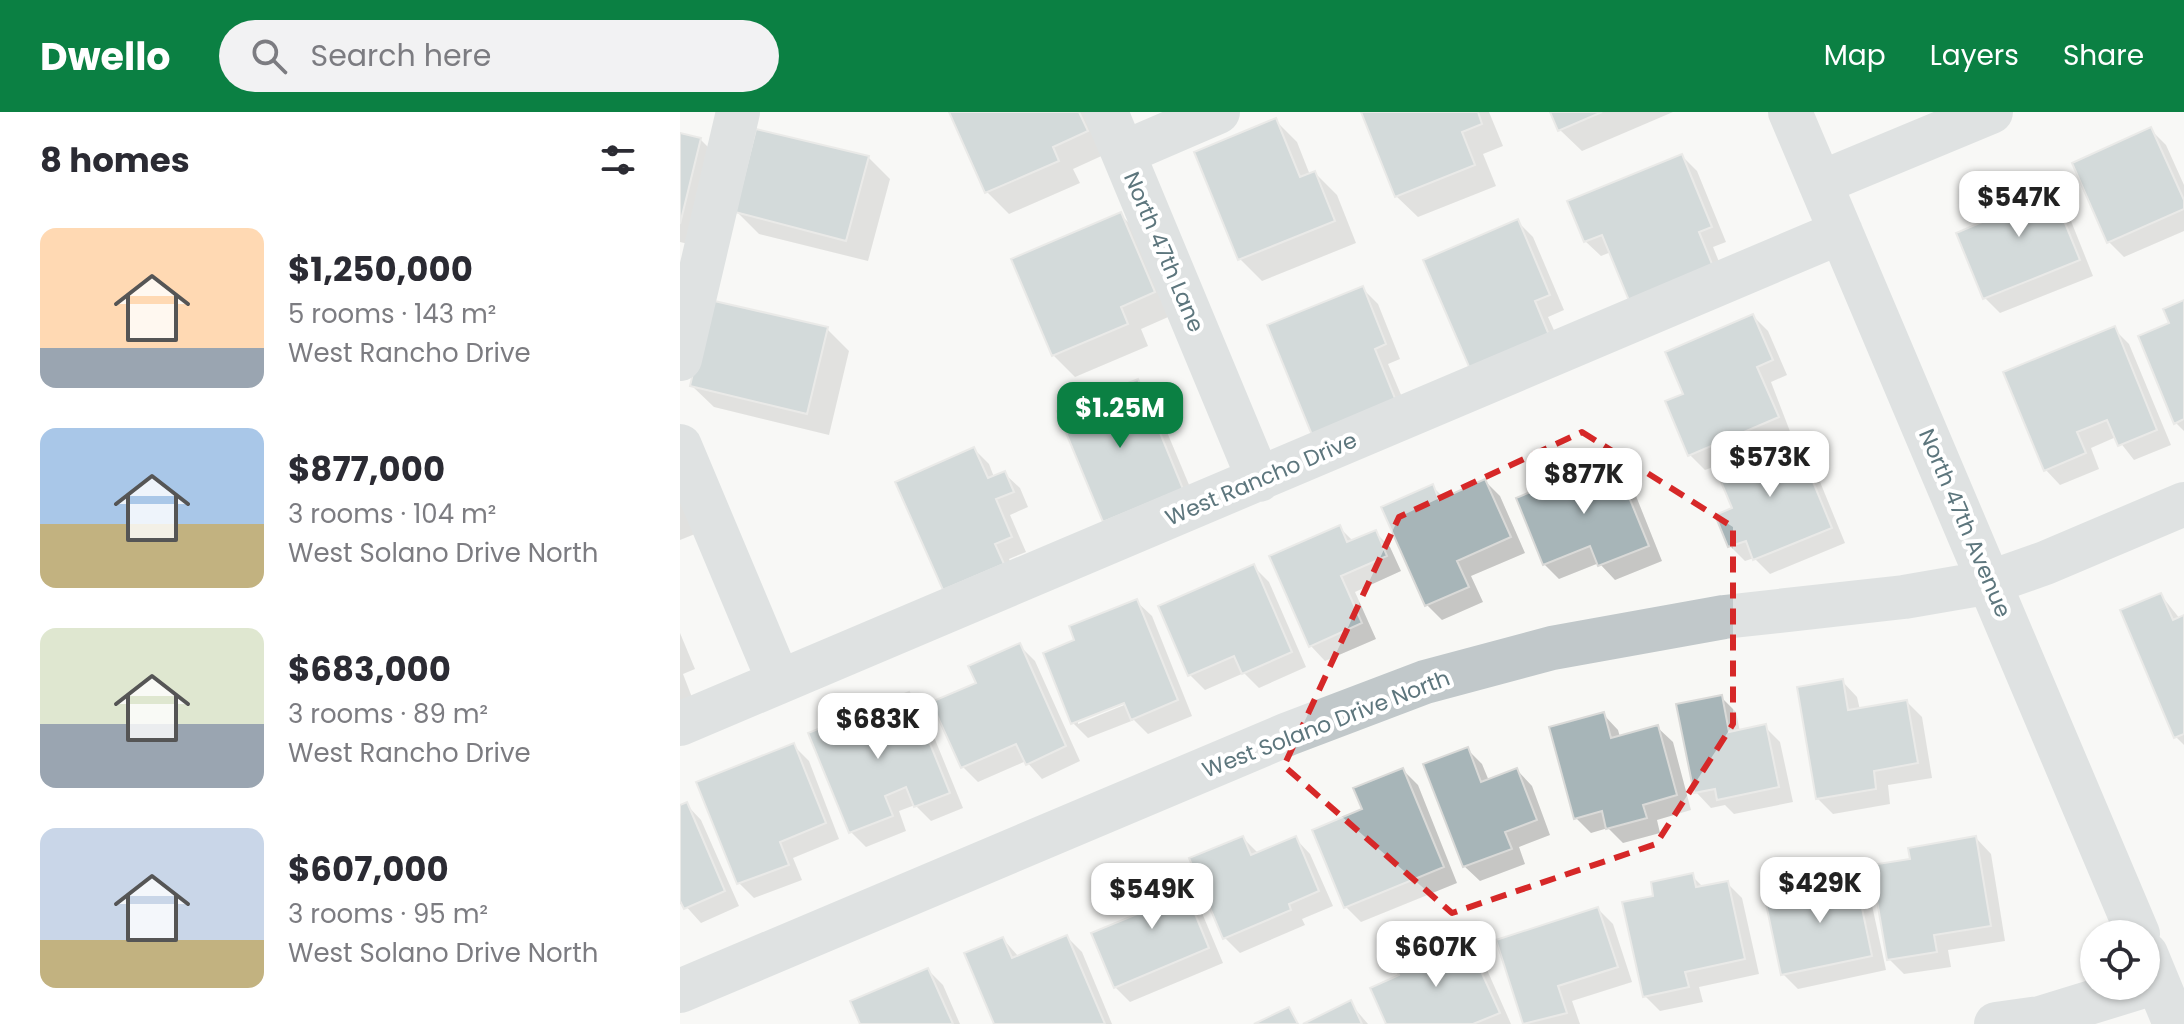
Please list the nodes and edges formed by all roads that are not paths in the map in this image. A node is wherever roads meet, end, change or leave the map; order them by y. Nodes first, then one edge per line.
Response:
1 (738, 112) edge
2 (1106, 112) edge
3 (1218, 112) edge
4 (1790, 112) edge
5 (1991, 112) edge
6 (1123, 153) junction
7 (1820, 183) junction
8 (1841, 232) junction
9 (680, 359) edge
10 (680, 446) edge
11 (1259, 480) junction
12 (2184, 504) edge
13 (1991, 582) junction
14 (779, 682) junction
15 (680, 724) edge
16 (2132, 920) edge
17 (2160, 986) edge
18 (680, 991) edge
19 (2090, 1000) edge
20 (1996, 1024) edge
21 (2175, 1024) edge

1 - 9 street
2 - 6 street, North 47th Lane
3 - 6 street
4 - 7 street, North 47th Avenue
5 - 7 street
6 - 11 street, North 47th Lane
7 - 8 street, North 47th Avenue
8 - 11 street, West Rancho Drive
8 - 13 street, North 47th Avenue
10 - 14 street
11 - 14 street, West Rancho Drive
12 - 13 street, West Solano Drive North
13 - 16 street, North 47th Avenue
13 - 18 street, West Solano Drive North
14 - 15 street, West Rancho Drive
17 - 21 street
19 - 20 street

